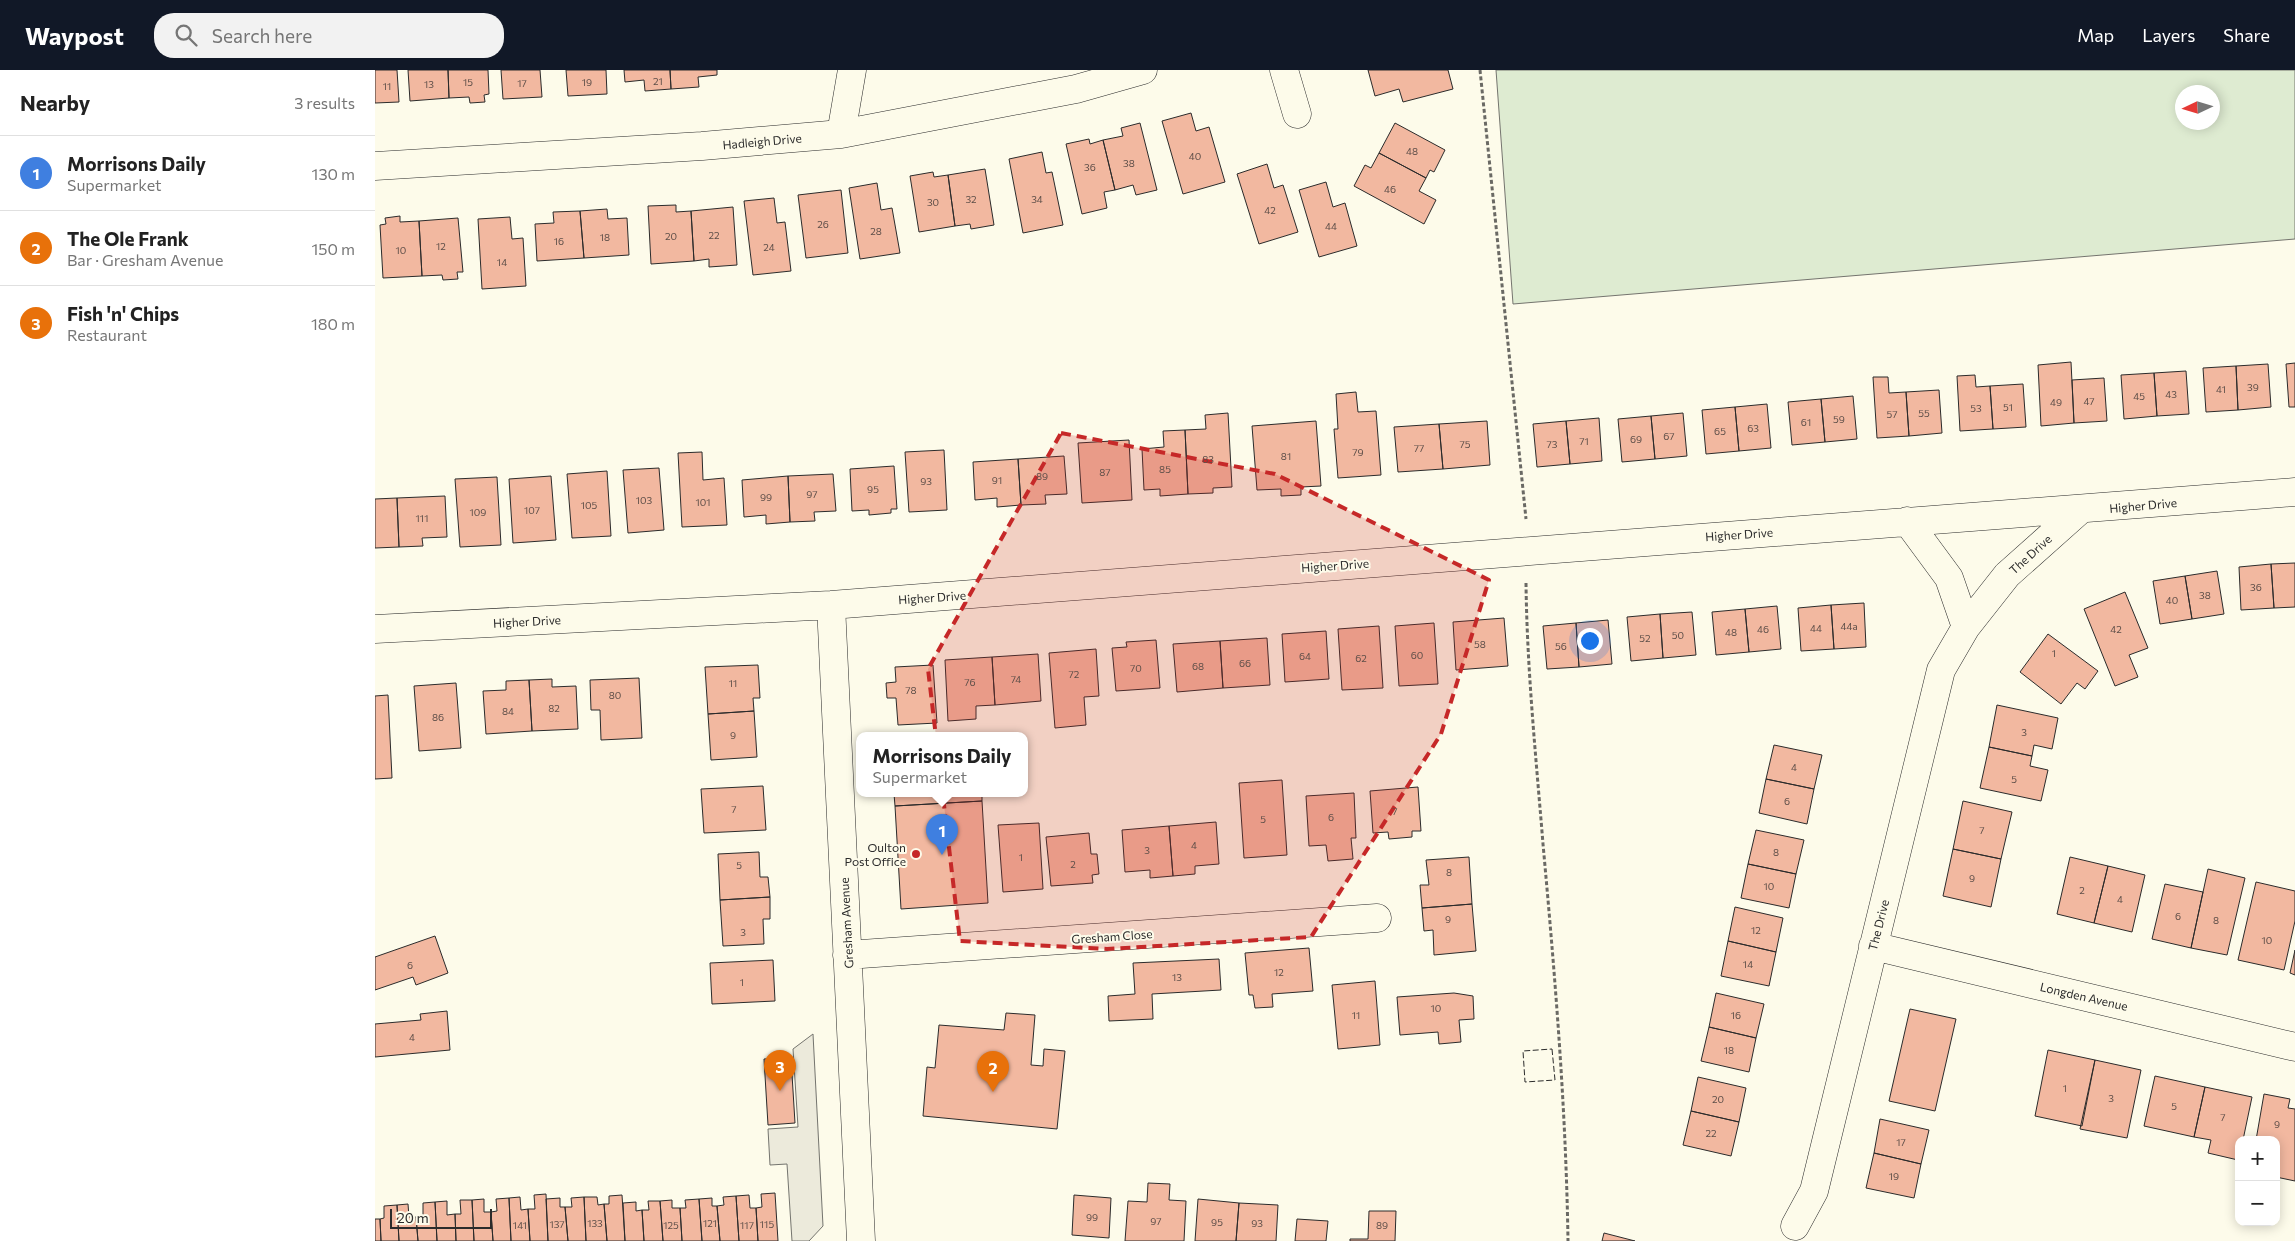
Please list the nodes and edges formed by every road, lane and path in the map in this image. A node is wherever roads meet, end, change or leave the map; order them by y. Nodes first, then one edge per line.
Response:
1 (852, 70) edge
2 (1143, 70) edge
3 (1284, 70) edge
4 (1480, 70) edge
5 (1297, 114) dead end
6 (841, 134) junction
7 (375, 166) edge
8 (2295, 492) edge
9 (2080, 510) junction
10 (1907, 521) junction
11 (1525, 550) junction
12 (831, 605) junction
13 (1966, 627) junction
14 (375, 629) edge
15 (1377, 918) dead end
16 (1873, 946) junction
17 (847, 955) junction
18 (2295, 1047) edge
19 (1795, 1226) dead end
20 (861, 1241) edge
21 (1568, 1241) edge

1 - 6 street
2 - 6 street, Hadleigh Drive
3 - 5 street
4 - 11 path
6 - 7 street, Hadleigh Drive
8 - 9 street, Higher Drive
9 - 10 street, Higher Drive
9 - 13 street, The Drive
10 - 11 street, Higher Drive
10 - 13 street
11 - 12 street, Higher Drive
11 - 21 path
12 - 14 street, Higher Drive
12 - 17 street, Gresham Avenue
13 - 16 street, The Drive
15 - 17 street, Gresham Close
16 - 18 street, Longden Avenue
16 - 19 street, The Drive
17 - 20 street, Gresham Avenue

